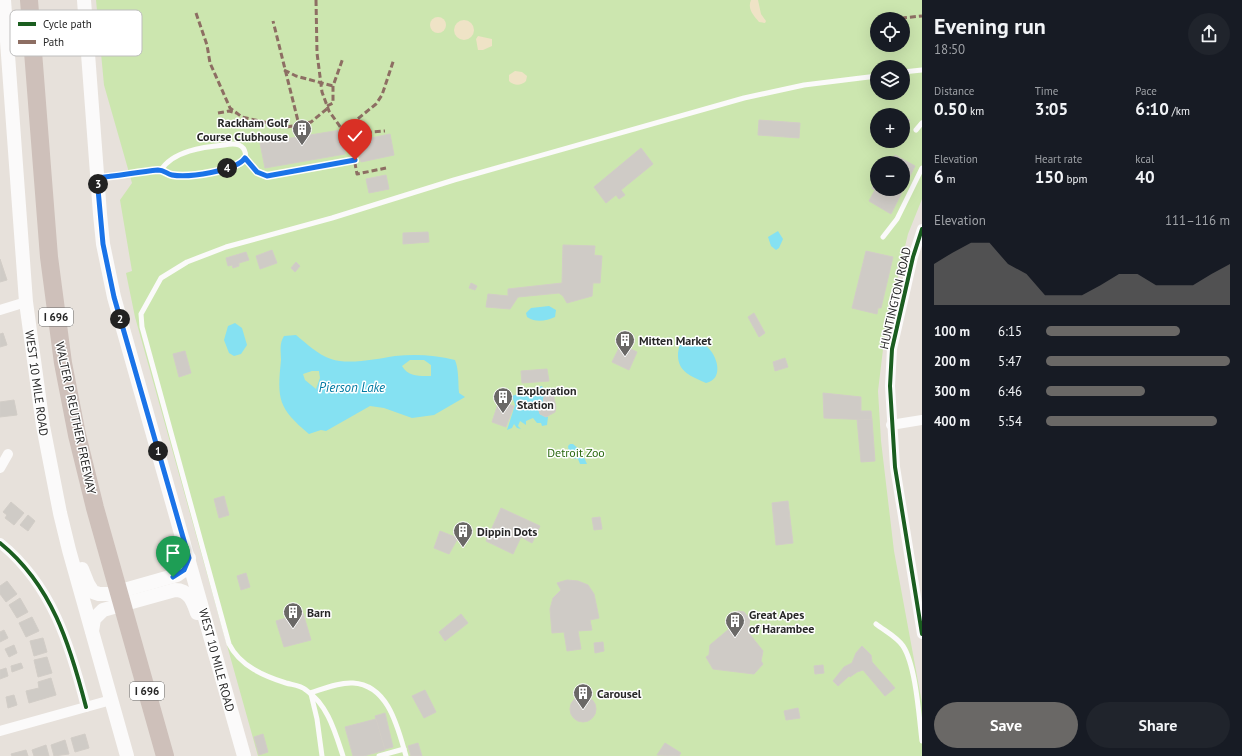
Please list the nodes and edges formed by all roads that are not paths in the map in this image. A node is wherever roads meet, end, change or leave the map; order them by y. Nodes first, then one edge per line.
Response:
1 (4, 0) edge
2 (29, 0) edge
3 (84, 0) edge
4 (30, 10) edge
5 (85, 10) edge
6 (5, 56) edge
7 (33, 56) edge
8 (88, 56) edge
9 (922, 70) edge
10 (5, 71) edge
11 (910, 71) edge
12 (870, 77) edge
13 (922, 122) edge
14 (916, 130) dead end
15 (245, 158) junction
16 (355, 160) dead end
17 (922, 168) edge
18 (161, 170) junction
19 (97, 178) junction
20 (922, 229) edge
21 (883, 237) dead end
22 (26, 302) junction
23 (0, 310) edge
24 (922, 420) edge
25 (891, 425) junction
26 (8, 454) dead end
27 (0, 468) edge
28 (60, 513) junction
29 (0, 543) edge
30 (189, 558) junction
31 (166, 585) junction
32 (876, 624) dead end
33 (92, 634) junction
34 (922, 634) edge
35 (222, 678) junction
36 (310, 693) junction
37 (111, 700) junction
38 (86, 707) junction
39 (0, 732) edge
40 (922, 741) edge
41 (404, 749) junction
42 (127, 756) edge
43 (165, 756) edge
44 (244, 756) edge
45 (322, 756) edge
46 (343, 756) edge
47 (379, 756) edge
48 (406, 756) edge

1 - 6 main road, WEST 10 MILE ROAD
2 - 4 highway, WALTER P REUTHER FREEWAY / I 696
3 - 5 main road, WEST 10 MILE ROAD
6 - 10 main road, WEST 10 MILE ROAD
7 - 43 highway, WALTER P REUTHER FREEWAY / I 696
8 - 19 main road, WEST 10 MILE ROAD
9 - 11 lane
10 - 22 main road, WEST 10 MILE ROAD
12 - 36 lane
13 - 14 lane
15 - 16 lane
15 - 18 lane
15 - 18 lane
17 - 21 lane
18 - 19 lane
19 - 30 main road, WEST 10 MILE ROAD
20 - 25 street, HUNTINGTON ROAD
22 - 23 street
22 - 28 main road, WEST 10 MILE ROAD
24 - 25 street
25 - 34 street, HUNTINGTON ROAD
26 - 27 street
28 - 31 main road
28 - 33 main road, WEST 10 MILE ROAD
29 - 38 street
30 - 31 main road
30 - 35 main road, WEST 10 MILE ROAD
31 - 33 main road
31 - 35 main road
32 - 40 lane
33 - 37 main road, WEST 10 MILE ROAD
35 - 44 main road, WEST 10 MILE ROAD
36 - 41 lane
36 - 45 lane
36 - 46 lane
37 - 38 street
37 - 42 main road, WEST 10 MILE ROAD
38 - 39 street
41 - 47 lane
41 - 48 lane

